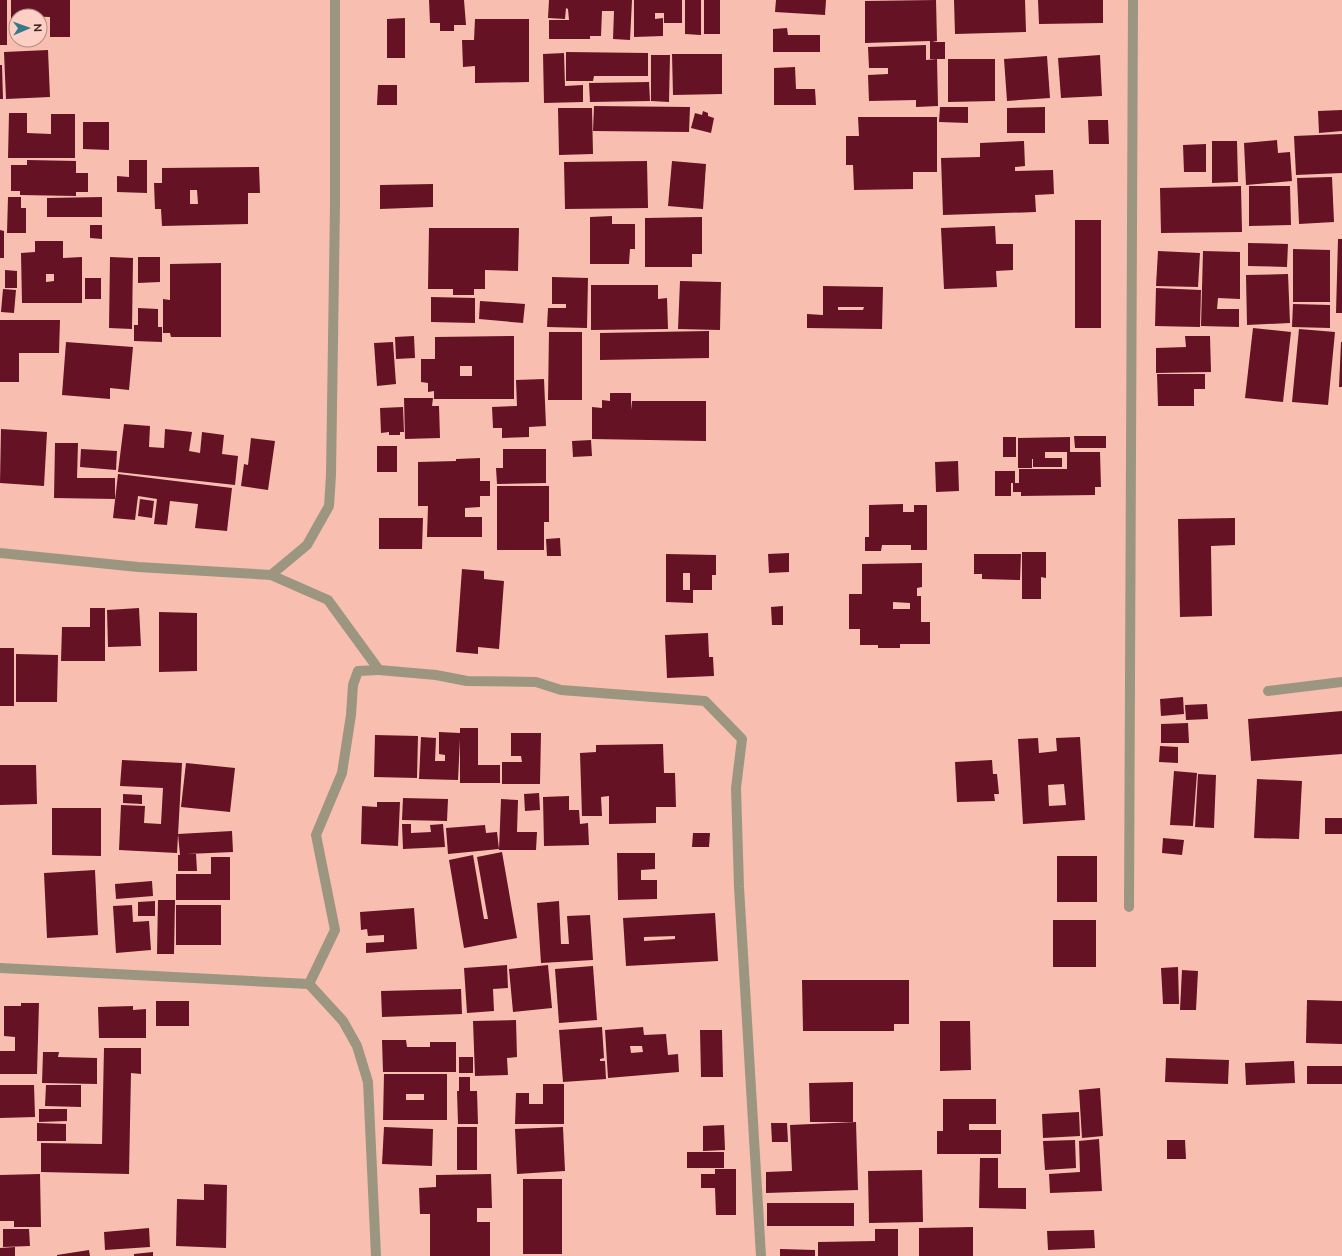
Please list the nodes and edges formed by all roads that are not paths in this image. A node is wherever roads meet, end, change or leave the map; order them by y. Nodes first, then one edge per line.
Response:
1 (335, 0) edge
2 (1133, 0) edge
3 (0, 553) edge
4 (271, 575) junction
5 (379, 670) junction
6 (1342, 682) edge
7 (1268, 691) dead end
8 (1129, 907) dead end
9 (0, 968) edge
10 (309, 984) junction
11 (376, 1256) edge
12 (761, 1256) edge

1 - 4 street
2 - 8 street
3 - 4 street
4 - 5 street
5 - 10 street
5 - 12 street
6 - 7 street
9 - 10 street
10 - 11 street

